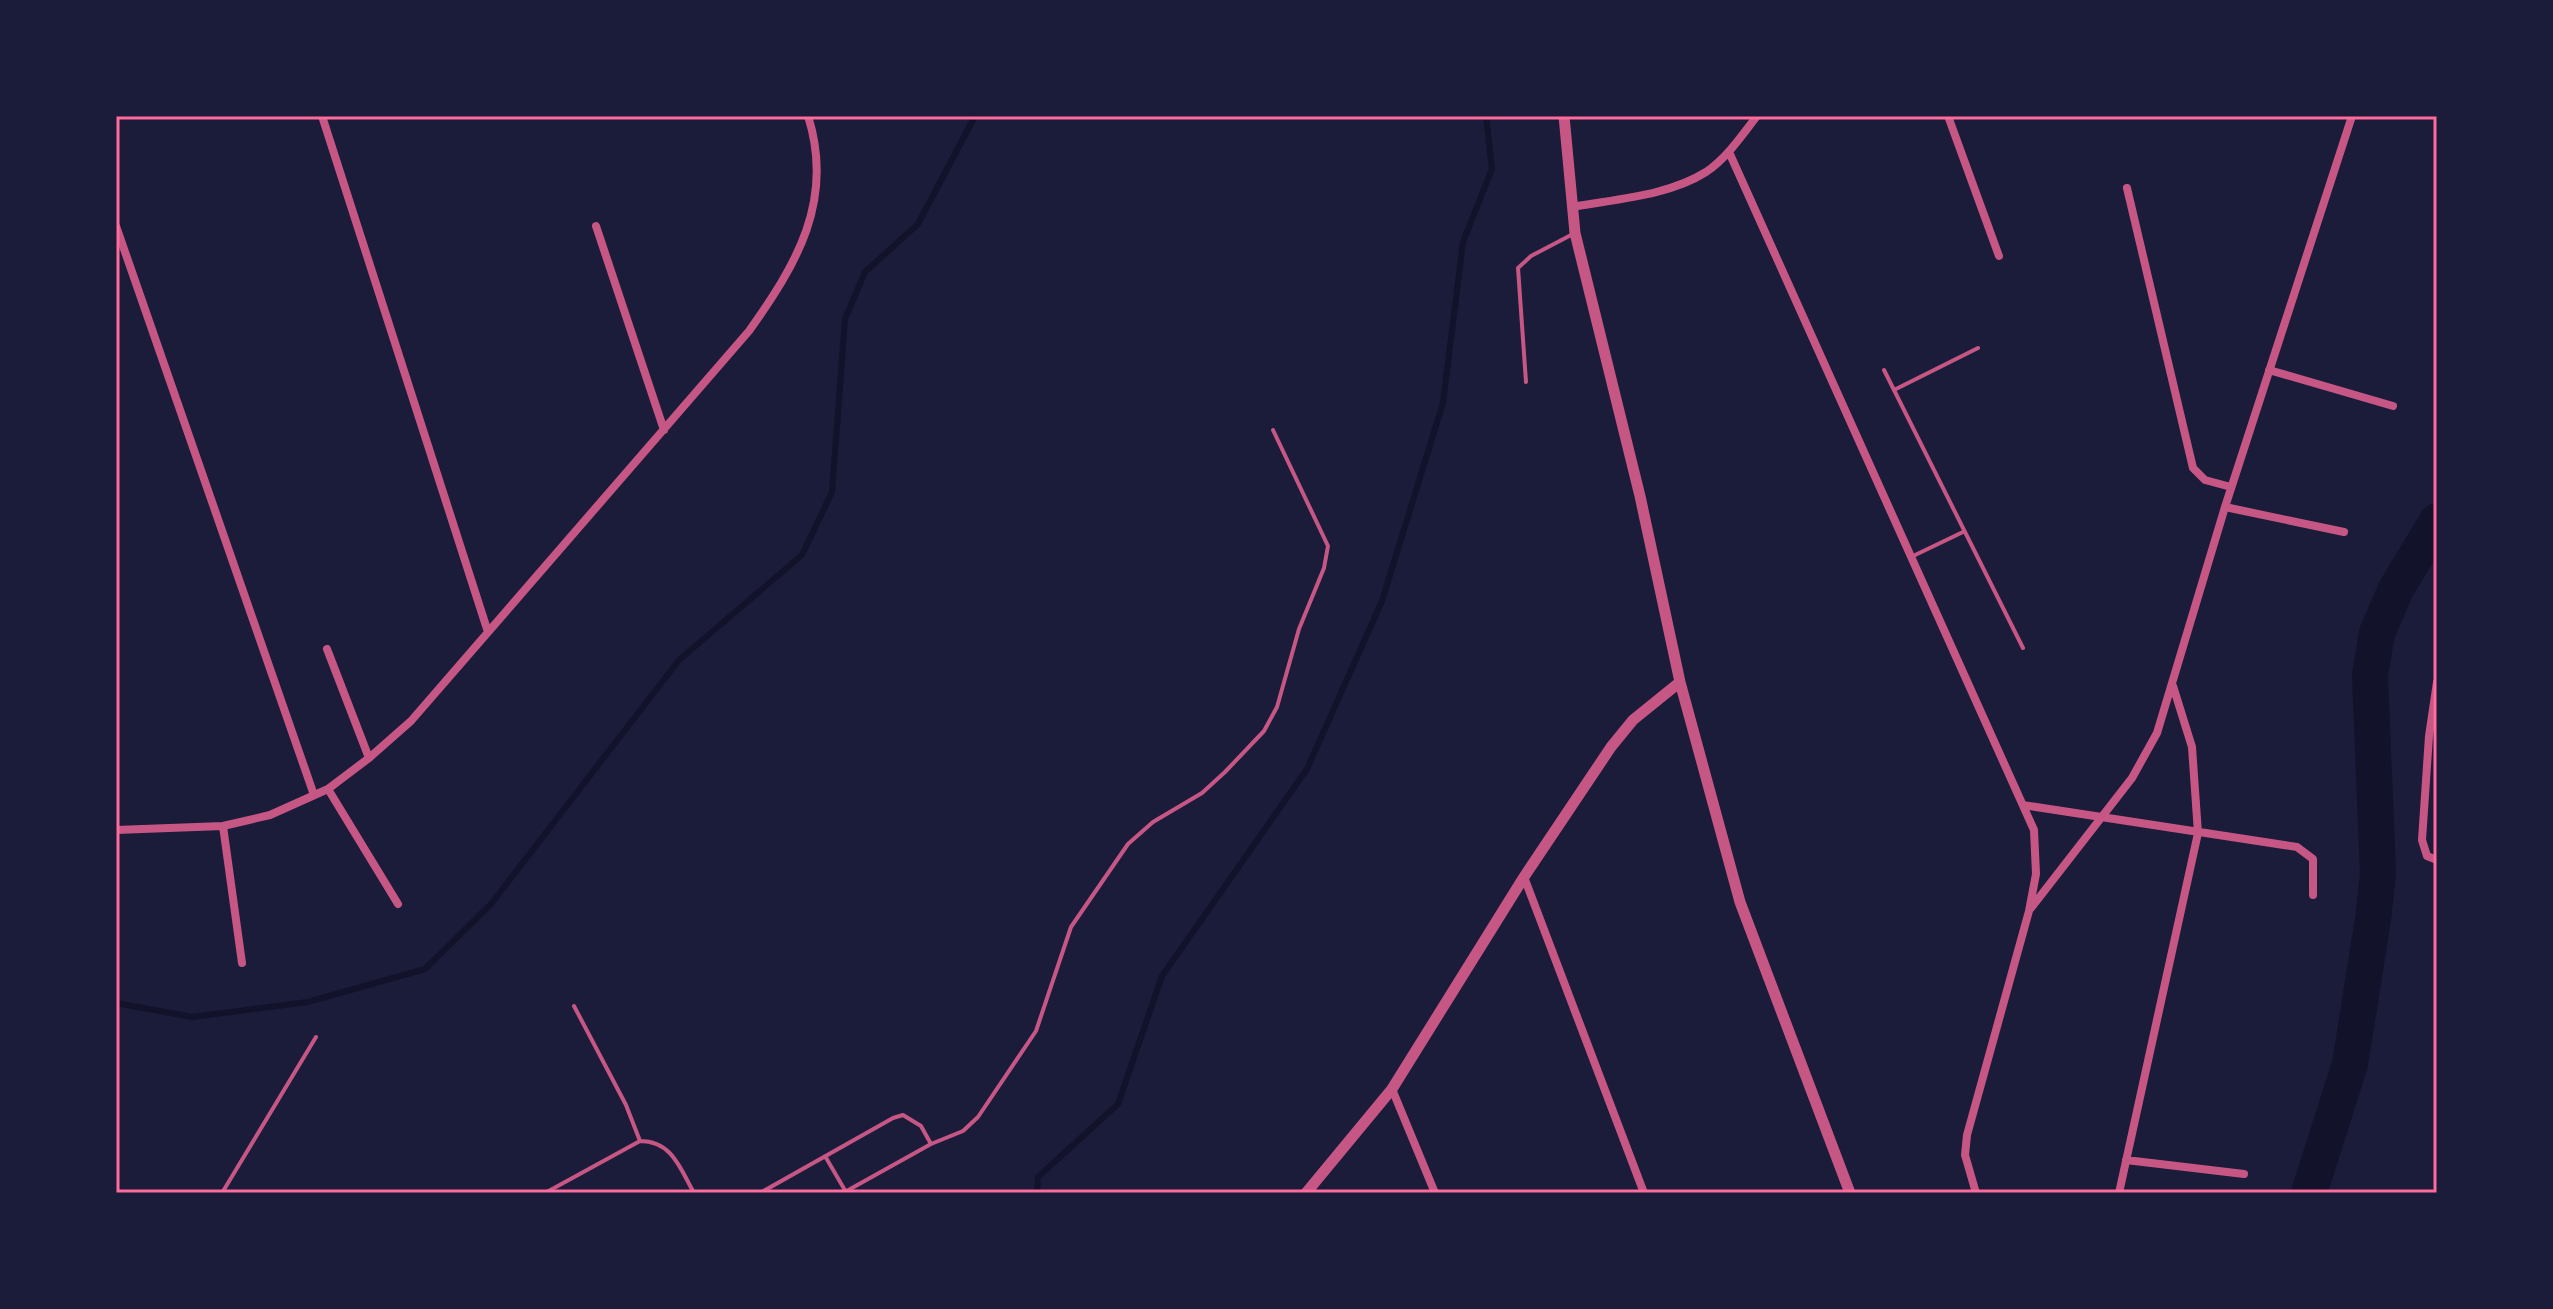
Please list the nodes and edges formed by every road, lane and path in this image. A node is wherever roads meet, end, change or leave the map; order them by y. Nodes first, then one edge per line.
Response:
1 (322, 116) edge
2 (808, 116) edge
3 (1564, 116) edge
4 (1757, 116) edge
5 (1948, 116) edge
6 (2352, 116) edge
7 (1729, 152) junction
8 (2127, 188) dead end
9 (1572, 207) junction
10 (116, 226) edge
11 (596, 226) dead end
12 (1575, 233) junction
13 (1999, 256) dead end
14 (1978, 348) dead end
15 (1884, 370) dead end
16 (2269, 370) junction
17 (1526, 382) dead end
18 (1894, 390) junction
19 (2393, 406) dead end
20 (664, 430) junction
21 (1273, 430) dead end
22 (2231, 487) junction
23 (2225, 507) junction
24 (1963, 532) junction
25 (2344, 532) dead end
26 (1911, 557) junction
27 (487, 629) junction
28 (2023, 648) dead end
29 (327, 649) dead end
30 (1680, 682) junction
31 (2437, 682) edge
32 (2172, 686) junction
33 (2433, 736) edge
34 (369, 758) junction
35 (328, 789) junction
36 (314, 795) junction
37 (2023, 805) junction
38 (2100, 818) junction
39 (223, 826) junction
40 (116, 830) edge
41 (2198, 833) junction
42 (2437, 860) edge
43 (1524, 877) junction
44 (2313, 895) dead end
45 (398, 904) dead end
46 (2029, 911) junction
47 (242, 963) dead end
48 (574, 1006) dead end
49 (316, 1037) dead end
50 (1392, 1089) junction
51 (640, 1141) junction
52 (931, 1144) junction
53 (825, 1156) junction
54 (2126, 1160) junction
55 (2244, 1174) dead end
56 (844, 1192) edge
57 (222, 1193) edge
58 (545, 1193) edge
59 (694, 1193) edge
60 (760, 1193) edge
61 (1306, 1193) edge
62 (1435, 1193) edge
63 (1644, 1193) edge
64 (1850, 1193) edge
65 (1976, 1193) edge
66 (2119, 1193) edge

1 - 27 street
2 - 20 street
3 - 9 street
4 - 7 street
5 - 13 street
6 - 16 street
7 - 9 street
7 - 26 street
8 - 22 street
9 - 12 street
10 - 36 street
11 - 20 street
12 - 17 lane
12 - 30 street
14 - 18 lane
15 - 18 lane
16 - 19 street
16 - 22 street
18 - 24 lane
20 - 27 street
21 - 52 lane
22 - 23 street
23 - 25 street
23 - 32 street
24 - 26 lane
24 - 28 lane
26 - 37 street
27 - 34 street
29 - 34 street
30 - 43 street
30 - 64 street
31 - 33 street
32 - 38 street
32 - 41 street
33 - 42 street
34 - 35 street
35 - 36 street
35 - 45 street
36 - 39 street
37 - 38 street
37 - 46 street
38 - 41 street
38 - 46 street
39 - 40 street
39 - 47 street
41 - 44 street
41 - 54 street
43 - 50 street
43 - 63 street
46 - 65 street
48 - 51 lane
49 - 57 lane
50 - 61 street
50 - 62 street
51 - 58 lane
51 - 59 lane
52 - 53 lane
52 - 56 lane
53 - 56 lane
53 - 60 lane
54 - 55 street
54 - 66 street

